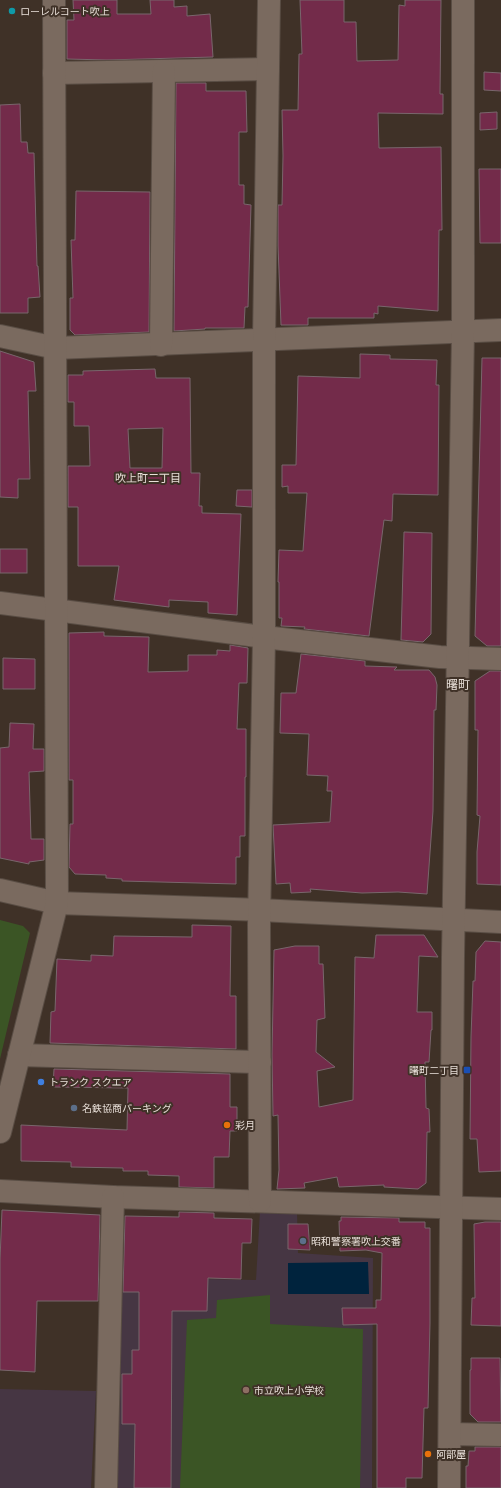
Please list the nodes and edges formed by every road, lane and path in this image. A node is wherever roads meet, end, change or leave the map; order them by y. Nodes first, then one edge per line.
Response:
1 (54, 0) edge
2 (269, 0) edge
3 (463, 0) edge
4 (268, 69) junction
5 (164, 71) junction
6 (54, 73) junction
7 (501, 330) edge
8 (463, 332) junction
9 (0, 336) edge
10 (264, 341) junction
11 (161, 345) junction
12 (56, 348) junction
13 (0, 603) edge
14 (57, 610) junction
15 (264, 637) junction
16 (459, 658) junction
17 (501, 659) edge
18 (0, 890) edge
19 (57, 903) junction
20 (260, 910) junction
21 (454, 919) junction
22 (501, 922) edge
23 (19, 1055) junction
24 (260, 1062) junction
25 (0, 1132) edge
26 (0, 1190) edge
27 (113, 1196) junction
28 (260, 1201) junction
29 (451, 1208) junction
30 (501, 1209) edge
31 (450, 1434) junction
32 (501, 1435) edge
33 (106, 1488) edge
34 (449, 1488) edge

1 - 6 street
2 - 4 street
3 - 8 street
4 - 5 street
4 - 10 street
5 - 6 street
5 - 11 street
6 - 12 street
7 - 8 street
8 - 10 street
8 - 16 street
9 - 12 street
10 - 11 street
10 - 15 street
11 - 12 street
12 - 14 street
13 - 14 street
14 - 15 street
14 - 19 street
15 - 16 street
15 - 20 street
16 - 17 street
16 - 21 street
18 - 19 street
19 - 20 street
19 - 23 street
20 - 21 street
20 - 24 street
21 - 22 street
21 - 29 street
23 - 24 street
23 - 25 street
24 - 28 street
26 - 27 street
27 - 28 street
27 - 33 street
28 - 29 street
29 - 30 street
29 - 31 street
31 - 32 street
31 - 34 street

